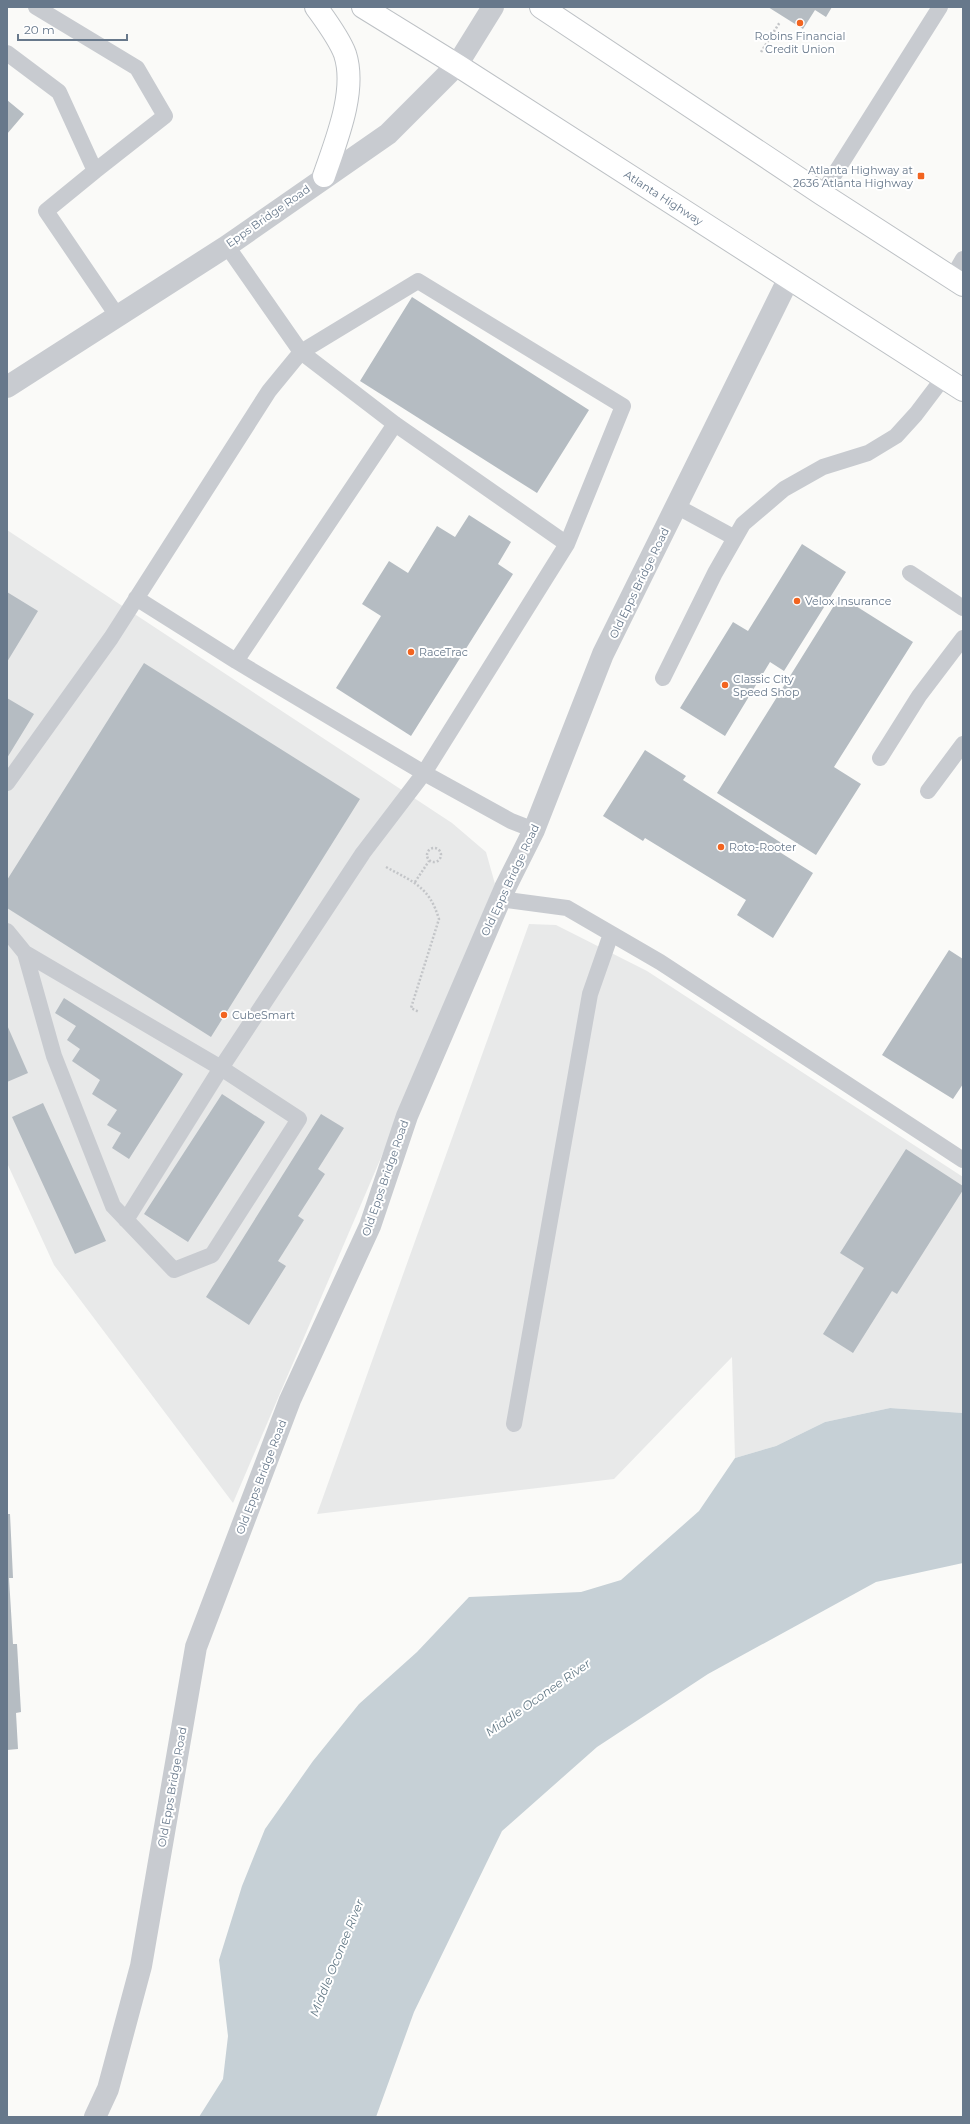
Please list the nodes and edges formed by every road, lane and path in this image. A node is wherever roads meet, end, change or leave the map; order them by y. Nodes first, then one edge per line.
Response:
1 (36, 7) edge
2 (316, 7) edge
3 (363, 7) edge
4 (493, 7) edge
5 (541, 7) edge
6 (940, 7) edge
7 (780, 22) dead end
8 (761, 52) dead end
9 (7, 53) edge
10 (457, 65) junction
11 (95, 171) junction
12 (324, 176) junction
13 (822, 194) junction
14 (227, 246) junction
15 (963, 259) edge
16 (789, 278) junction
17 (957, 282) edge
18 (118, 316) junction
19 (301, 352) junction
20 (944, 377) junction
21 (7, 387) edge
22 (963, 390) edge
23 (395, 424) junction
24 (676, 506) junction
25 (735, 538) junction
26 (567, 544) junction
27 (910, 574) dead end
28 (136, 598) junction
29 (963, 608) edge
30 (963, 638) edge
31 (236, 661) junction
32 (663, 678) dead end
33 (963, 744) edge
34 (880, 758) dead end
35 (424, 773) junction
36 (7, 783) edge
37 (928, 790) dead end
38 (534, 830) junction
39 (429, 861) junction
40 (390, 870) dead end
41 (415, 882) junction
42 (500, 899) junction
43 (7, 931) edge
44 (611, 934) junction
45 (25, 953) junction
46 (423, 1013) dead end
47 (221, 1068) junction
48 (963, 1160) edge
49 (126, 1220) junction
50 (514, 1424) dead end
51 (95, 2117) edge

1 - 11 lane
2 - 12 main road
3 - 10 main road, Atlanta Highway
4 - 10 street, Epps Bridge Road
5 - 13 main road
6 - 13 lane
7 - 8 path
9 - 11 lane
10 - 12 street, Epps Bridge Road
10 - 16 main road, Atlanta Highway
11 - 18 lane
12 - 14 street, Epps Bridge Road
13 - 17 main road
14 - 18 street, Epps Bridge Road
14 - 19 lane
15 - 17 lane
16 - 20 main road, Atlanta Highway
16 - 24 street, Old Epps Bridge Road
18 - 21 street, Epps Bridge Road
19 - 23 lane
19 - 26 lane
19 - 28 lane
20 - 22 main road, Atlanta Highway
20 - 25 lane
23 - 26 lane
23 - 31 lane
24 - 25 lane
24 - 38 street, Old Epps Bridge Road
25 - 32 lane
26 - 35 lane
27 - 29 lane
28 - 31 lane
28 - 36 lane
30 - 34 lane
31 - 35 lane
33 - 37 lane
35 - 38 lane
35 - 47 lane
38 - 42 street, Old Epps Bridge Road
39 - 39 path
39 - 41 path
40 - 41 path
41 - 46 path
42 - 44 lane
42 - 51 street, Old Epps Bridge Road
43 - 45 lane
44 - 48 lane
44 - 50 lane
45 - 47 lane
45 - 49 lane
47 - 49 lane
47 - 49 lane

